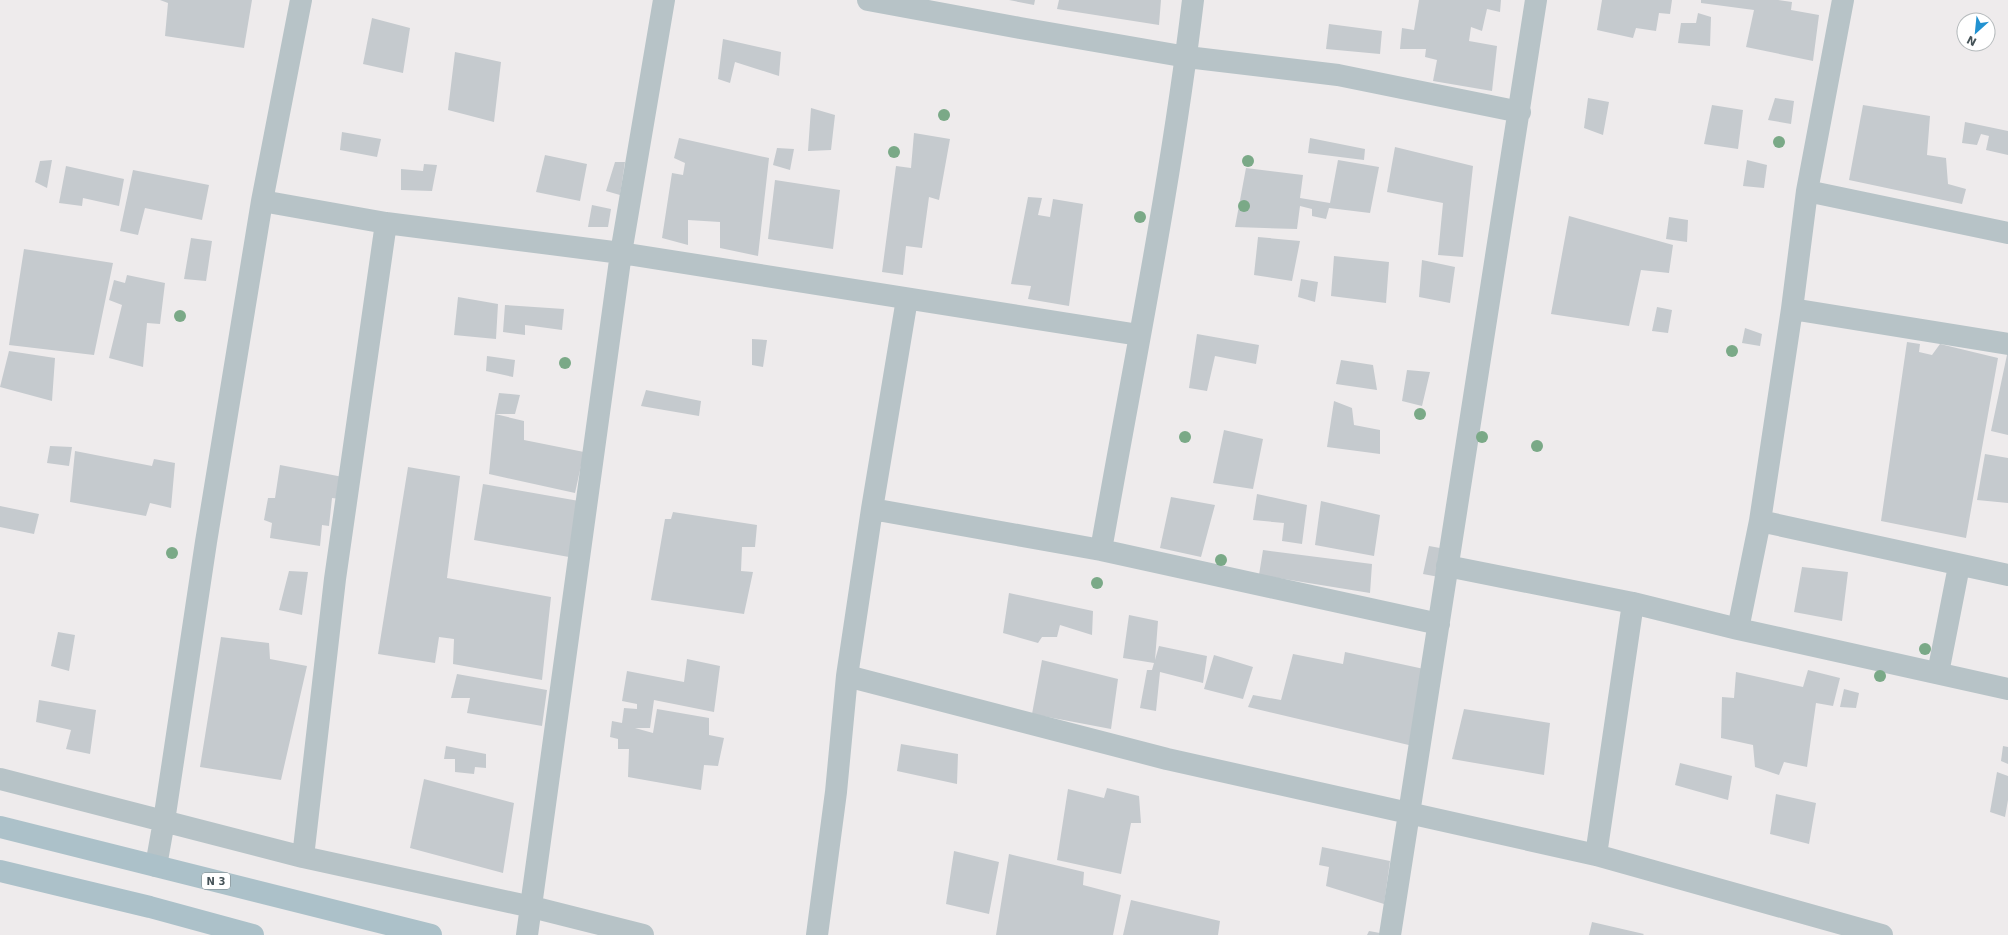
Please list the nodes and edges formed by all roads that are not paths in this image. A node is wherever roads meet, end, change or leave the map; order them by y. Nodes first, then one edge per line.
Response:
1 (301, 0) edge
2 (664, 0) edge
3 (868, 0) edge
4 (1193, 0) edge
5 (1536, 0) edge
6 (1843, 0) edge
7 (899, 2) edge
8 (1187, 56) junction
9 (1520, 112) junction
10 (1807, 191) junction
11 (262, 201) junction
12 (386, 223) junction
13 (2008, 233) edge
14 (621, 252) junction
15 (907, 299) junction
16 (1792, 309) junction
17 (1139, 335) junction
18 (2008, 344) edge
19 (872, 509) junction
20 (1760, 521) junction
21 (1101, 550) junction
22 (1447, 566) junction
23 (1959, 566) junction
24 (2008, 576) edge
25 (1633, 603) junction
26 (1439, 624) junction
27 (1738, 629) junction
28 (1938, 673) junction
29 (847, 676) junction
30 (2008, 689) edge
31 (0, 779) edge
32 (1410, 814) junction
33 (164, 821) junction
34 (0, 827) edge
35 (1596, 855) junction
36 (304, 857) junction
37 (156, 866) junction
38 (0, 871) edge
39 (532, 907) junction
40 (243, 934) edge
41 (431, 935) edge
42 (527, 935) edge
43 (643, 935) edge
44 (817, 935) edge
45 (1390, 935) edge
46 (1882, 935) edge

1 - 11 street
2 - 14 street
3 - 7 street
4 - 8 street
5 - 9 street
6 - 10 street
7 - 8 street
8 - 9 street
8 - 17 street
9 - 22 street
10 - 13 street
10 - 16 street
11 - 12 street
11 - 33 street
12 - 14 street
12 - 36 street
14 - 15 street
14 - 39 street
15 - 17 street
15 - 19 street
16 - 18 street
16 - 20 street
17 - 21 street
19 - 21 street
19 - 29 street
20 - 23 street
20 - 27 street
21 - 26 street
22 - 25 street
22 - 26 street
23 - 24 street
23 - 28 street
25 - 27 street
25 - 35 street
26 - 32 street
27 - 28 street
28 - 30 street
29 - 32 street
29 - 44 street
31 - 33 street
32 - 35 street
32 - 45 street
33 - 36 street
33 - 37 street
34 - 37 main road, N 3
35 - 46 street
36 - 39 street
37 - 41 main road, N 3
38 - 40 main road
39 - 42 street
39 - 43 street

